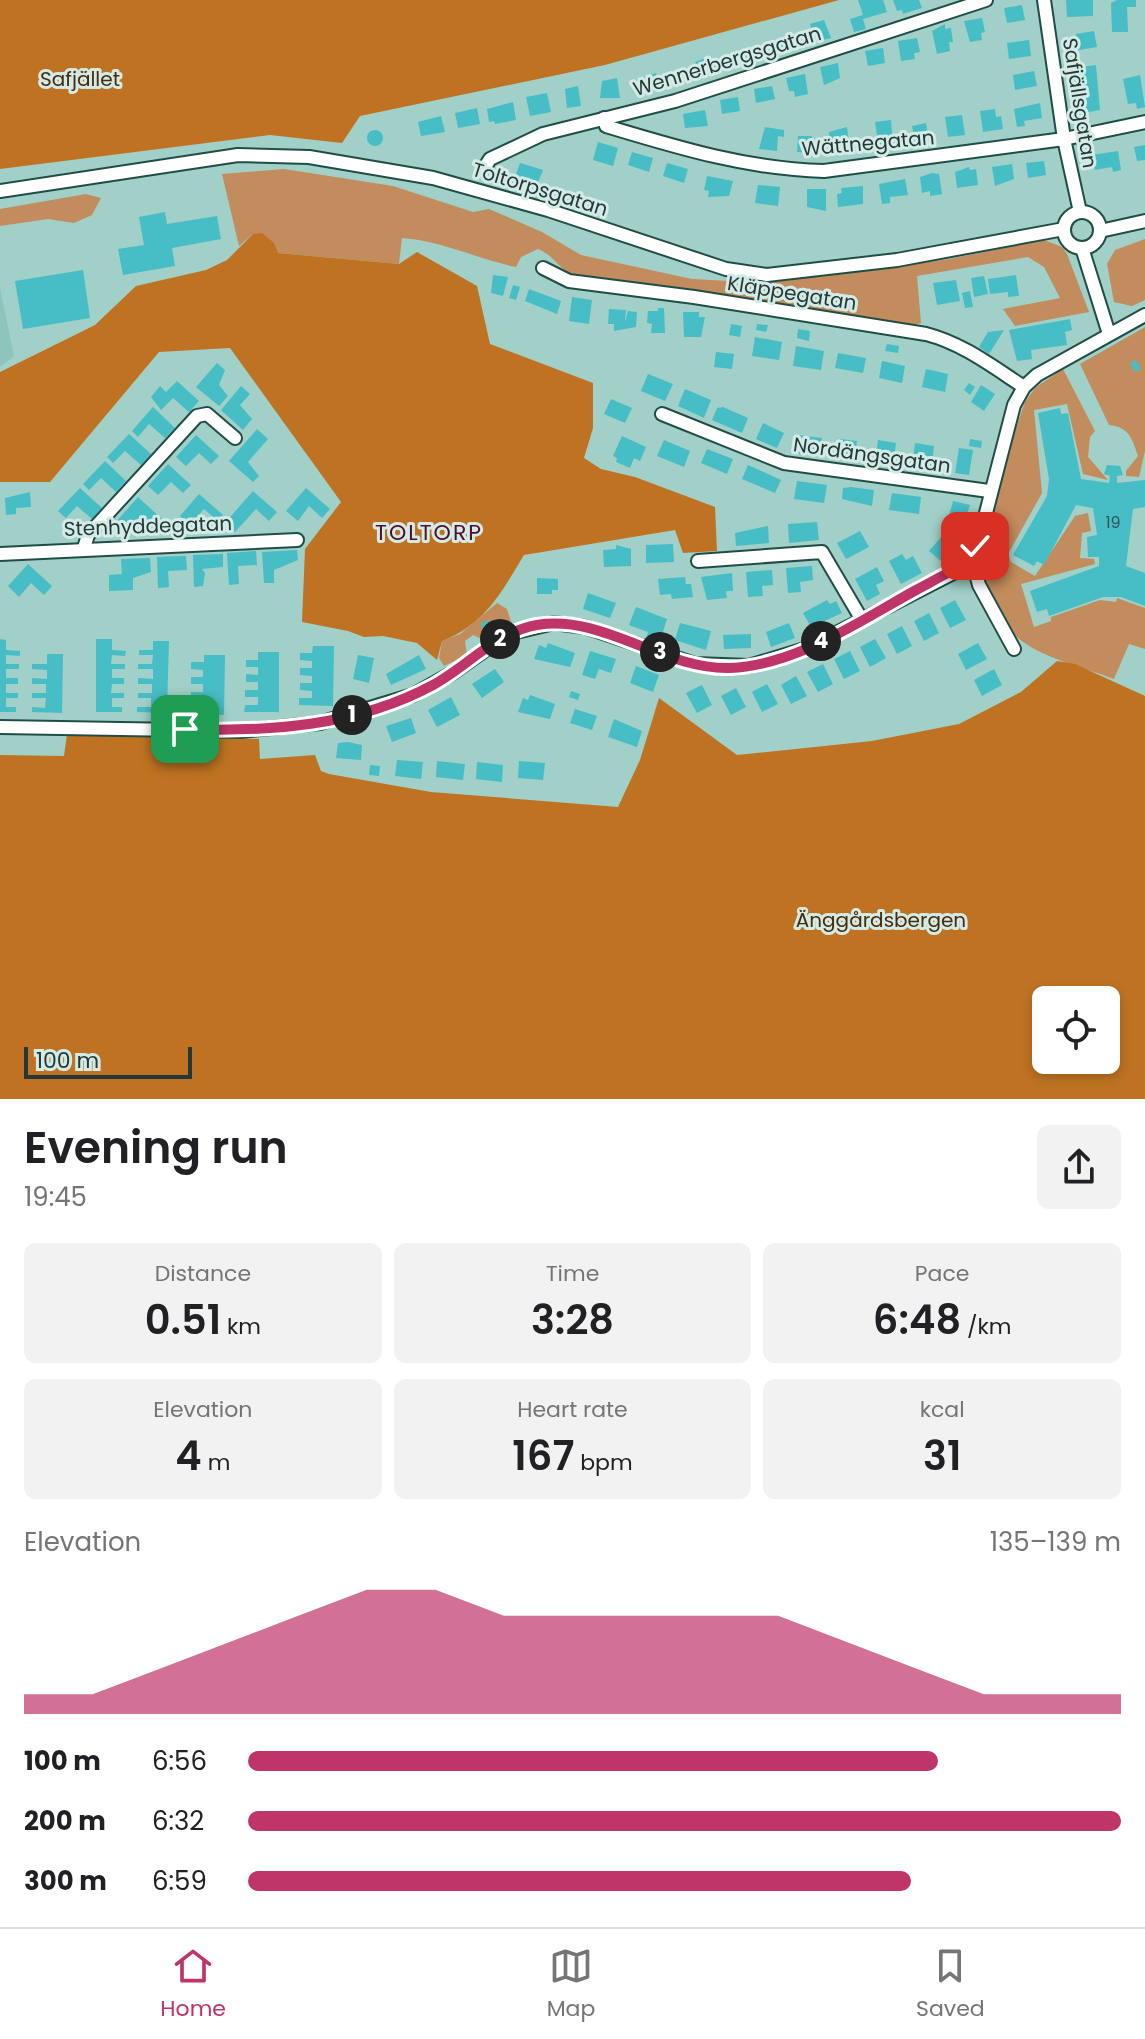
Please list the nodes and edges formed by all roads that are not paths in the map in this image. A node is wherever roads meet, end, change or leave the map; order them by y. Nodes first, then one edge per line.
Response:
1 (986, 0) edge
2 (1044, 0) edge
3 (604, 118) junction
4 (1145, 122) edge
5 (1064, 139) junction
6 (485, 167) dead end
7 (0, 191) edge
8 (1080, 212) junction
9 (1145, 221) edge
10 (1064, 229) junction
11 (1100, 231) junction
12 (1082, 248) junction
13 (543, 268) dead end
14 (1145, 315) edge
15 (1109, 334) junction
16 (1024, 387) junction
17 (662, 414) dead end
18 (235, 438) dead end
19 (989, 491) junction
20 (297, 540) dead end
21 (84, 548) junction
22 (0, 554) edge
23 (698, 561) dead end
24 (973, 563) junction
25 (862, 620) junction
26 (1014, 649) dead end
27 (0, 727) edge

1 - 3 street, Wennerbergsgatan
2 - 5 street, Safjällsgatan
3 - 5 street, Wättnegatan
3 - 6 street, Wennerbergsgatan
4 - 5 street, Wättnegatan
5 - 8 street, Safjällsgatan
7 - 10 street, Toltorpsgatan
8 - 10 street
8 - 11 street
9 - 11 street
10 - 12 street
11 - 12 street
12 - 15 street
13 - 16 street, Kläppegatan
14 - 15 street
15 - 16 street
16 - 19 street
17 - 19 street, Nordängsgatan
18 - 21 street
19 - 24 street
20 - 21 street, Stenhyddegatan
21 - 22 street, Stenhyddegatan
23 - 25 street
24 - 25 street
24 - 26 street
25 - 27 street

